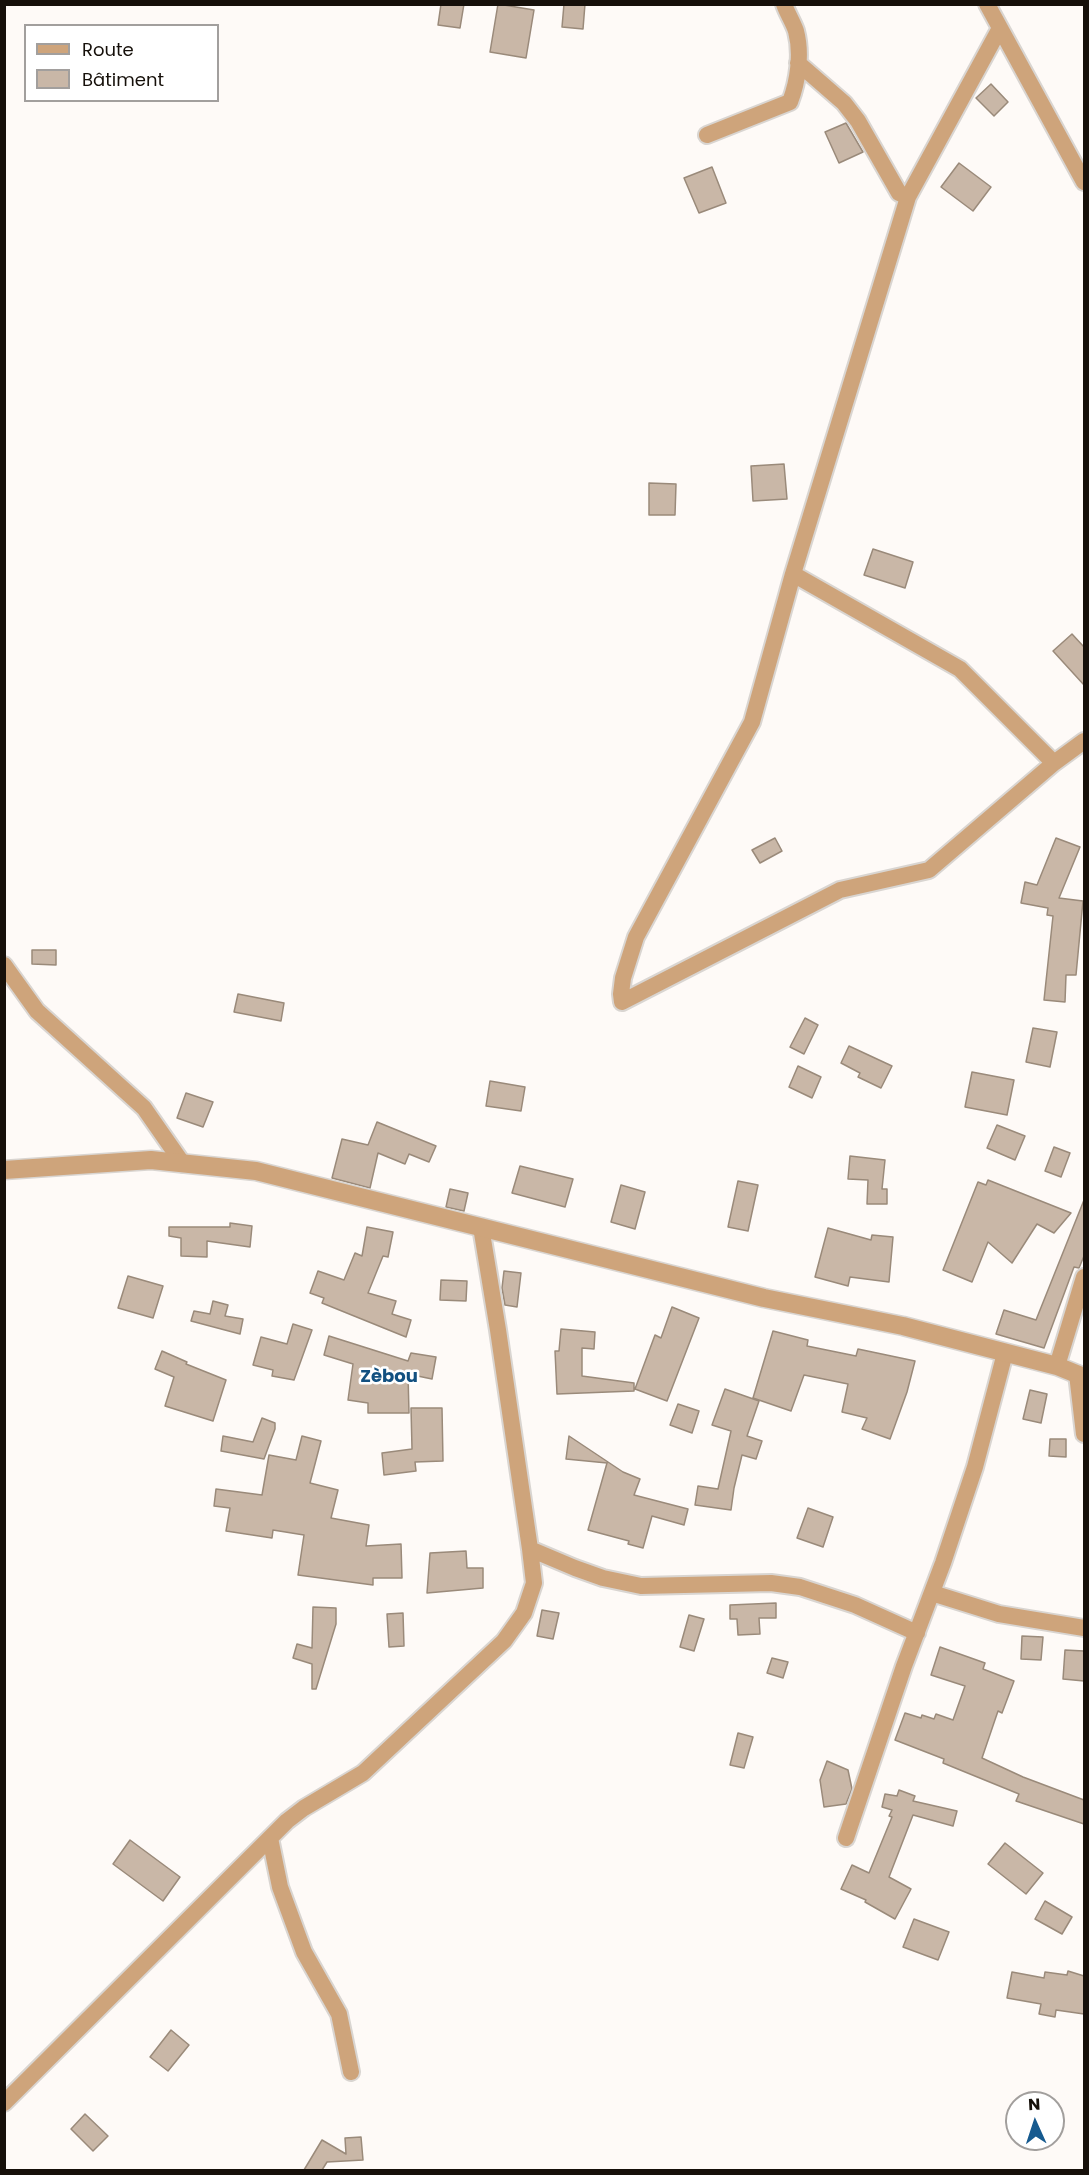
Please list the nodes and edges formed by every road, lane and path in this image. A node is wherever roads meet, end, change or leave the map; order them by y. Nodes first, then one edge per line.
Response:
1 (783, 4) edge
2 (987, 4) edge
3 (1000, 28) junction
4 (798, 63) junction
5 (707, 135) dead end
6 (1084, 182) edge
7 (908, 197) junction
8 (793, 574) junction
9 (1084, 741) edge
10 (1054, 763) junction
11 (4, 965) edge
12 (183, 1164) junction
13 (4, 1170) edge
14 (481, 1227) junction
15 (1084, 1277) edge
16 (1005, 1353) junction
17 (1057, 1366) junction
18 (1081, 1375) edge
19 (1084, 1434) edge
20 (530, 1549) junction
21 (932, 1593) junction
22 (1084, 1628) edge
23 (916, 1633) junction
24 (270, 1838) junction
25 (846, 1838) dead end
26 (351, 2072) dead end
27 (4, 2103) edge

1 - 4 street
2 - 3 street
3 - 6 street
3 - 7 street
4 - 5 street
4 - 7 street
7 - 8 street
8 - 10 street
8 - 10 street
9 - 10 street
11 - 12 street
12 - 13 street
12 - 14 street
14 - 16 street
14 - 20 street
15 - 17 street
16 - 17 street
16 - 21 street
17 - 18 street
18 - 19 street
20 - 23 street
20 - 24 street
21 - 22 street
21 - 23 street
23 - 25 street
24 - 26 street
24 - 27 street

